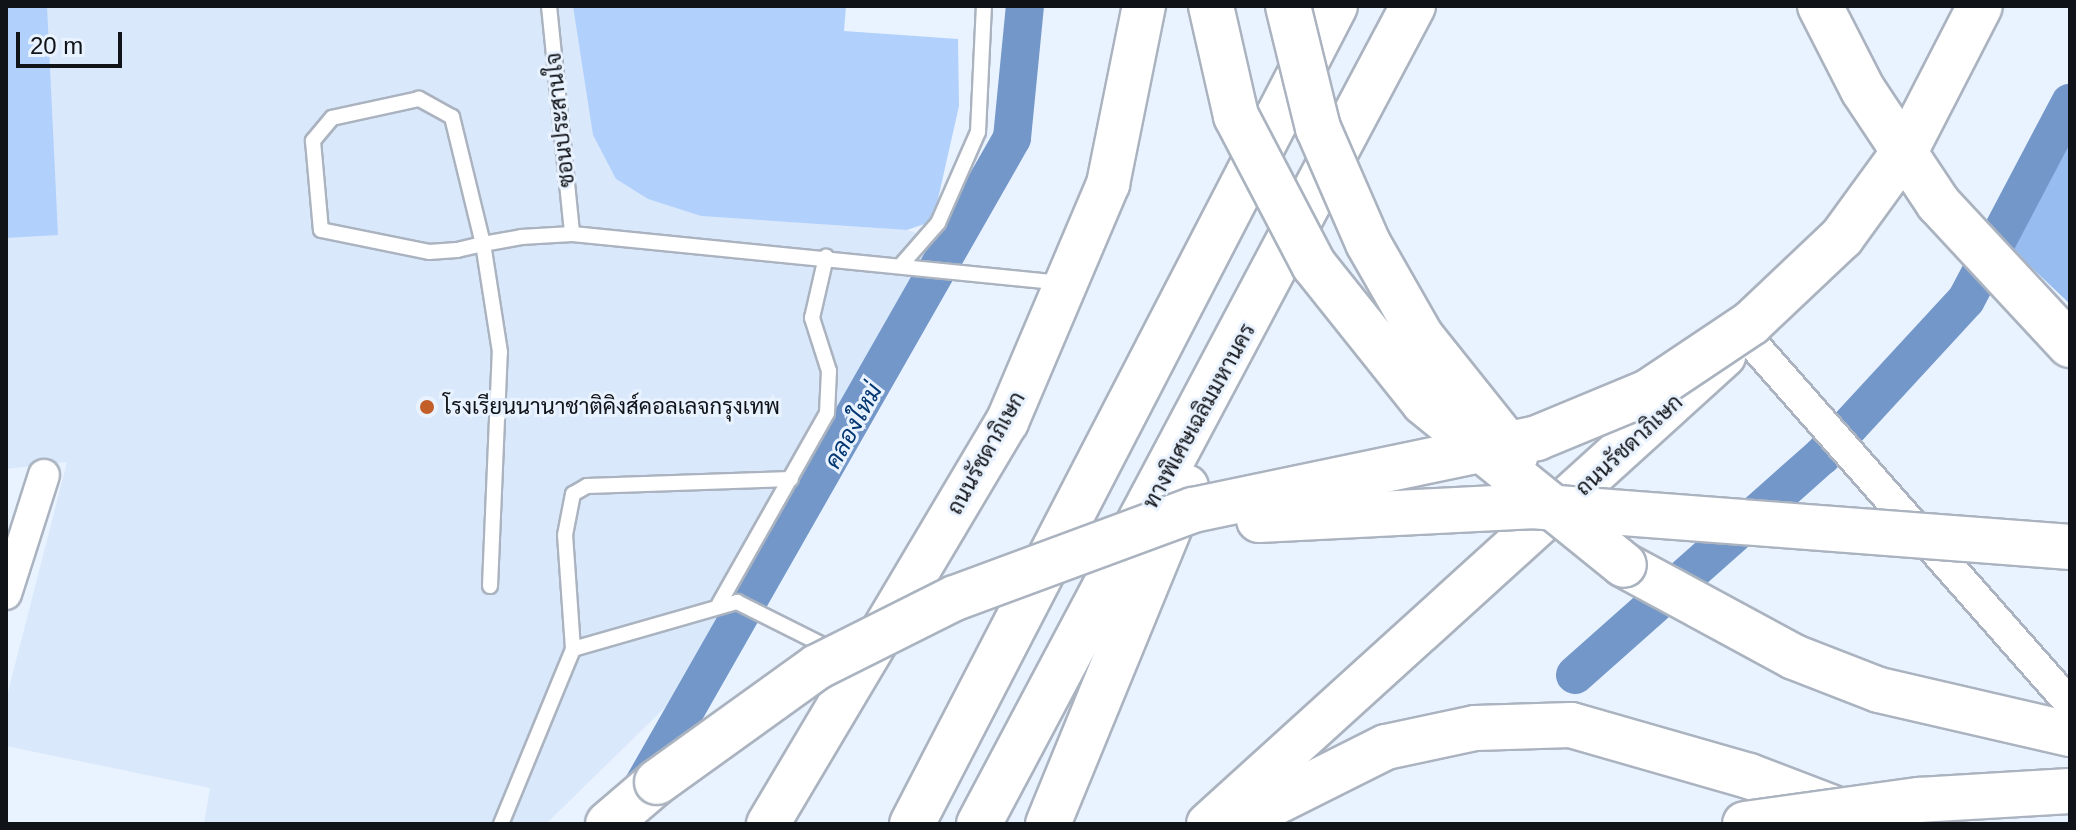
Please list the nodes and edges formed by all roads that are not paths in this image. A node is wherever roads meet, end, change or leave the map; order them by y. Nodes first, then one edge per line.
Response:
1 (549, 6) edge
2 (984, 6) edge
3 (1144, 6) edge
4 (1195, 6) edge
5 (1211, 6) edge
6 (1288, 6) edge
7 (1335, 6) edge
8 (1413, 6) edge
9 (1444, 6) edge
10 (1820, 6) edge
11 (1982, 6) edge
12 (1236, 116) junction
13 (1341, 151) junction
14 (572, 234) junction
15 (483, 244) junction
16 (826, 257) junction
17 (904, 264) junction
18 (1066, 284) junction
19 (1746, 336) junction
20 (1240, 343) junction
21 (2070, 345) edge
22 (44, 475) dead end
23 (791, 479) junction
24 (2070, 547) edge
25 (1624, 565) junction
26 (1017, 574) junction
27 (490, 586) dead end
28 (6, 594) edge
29 (719, 604) junction
30 (573, 649) junction
31 (865, 665) junction
32 (2070, 703) edge
33 (2070, 734) edge
34 (657, 782) junction
35 (2070, 791) edge
36 (501, 824) edge
37 (608, 824) edge
38 (617, 824) edge
39 (768, 824) edge
40 (912, 824) edge
41 (979, 824) edge
42 (1048, 824) edge
43 (1208, 824) edge
44 (1232, 824) edge
45 (1745, 824) edge
46 (1875, 824) edge

1 - 14 lane, ซอนประสานใจ
2 - 17 lane
3 - 18 main road, ถนนรัชดาภิเษก
4 - 12 highway, bridge
5 - 12 highway, bridge
6 - 25 highway, bridge
7 - 40 highway
8 - 13 highway, ทางพิเศษเฉลิมมหานคร
9 - 13 highway
10 - 21 highway, bridge
11 - 19 main road, ถนนรัชดาภิเษก
11 - 26 highway, bridge
12 - 25 highway, bridge
13 - 20 highway, ทางพิเศษเฉลิมมหานคร
14 - 15 lane
14 - 16 lane
15 - 15 lane
15 - 27 lane
16 - 17 lane
16 - 23 lane
17 - 18 lane
18 - 31 main road, ถนนรัชดาภิเษก
19 - 32 street
19 - 43 main road, ถนนรัชดาภิเษก
20 - 41 highway, ทางพิเศษเฉลิมมหานคร
20 - 42 highway
22 - 28 street
23 - 29 lane
23 - 30 lane
24 - 26 highway, bridge
25 - 33 highway
26 - 34 highway, bridge
29 - 30 lane
29 - 31 lane
30 - 36 lane
31 - 39 main road, ถนนรัชดาภิเษก
34 - 37 highway
34 - 38 highway
35 - 45 highway, bridge
44 - 46 highway

